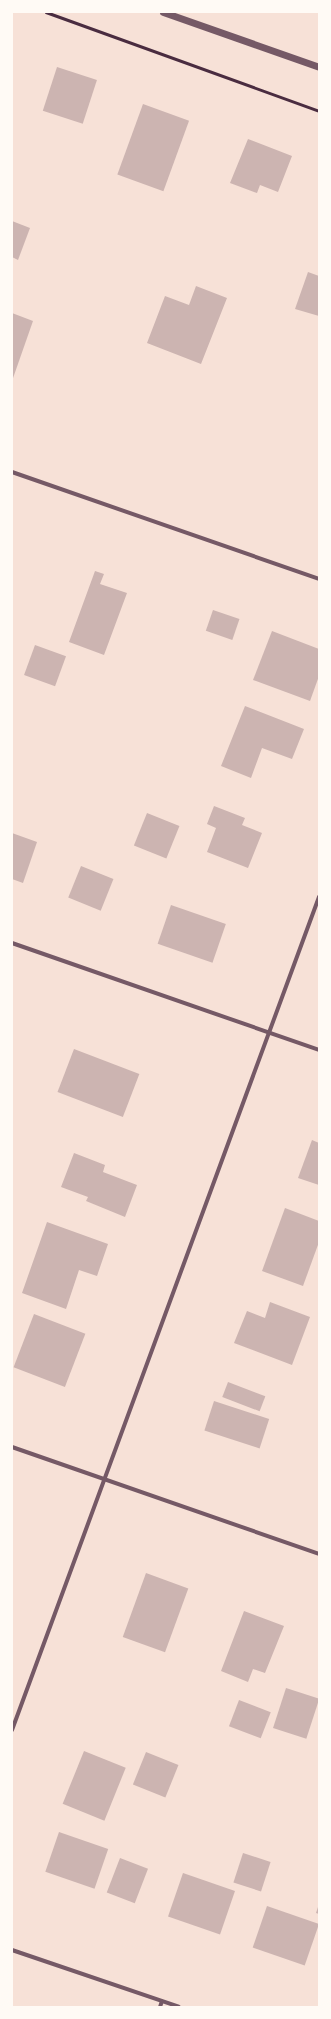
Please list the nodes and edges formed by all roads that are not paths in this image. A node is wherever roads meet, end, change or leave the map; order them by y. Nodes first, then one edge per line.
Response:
1 (163, 12) edge
2 (319, 67) edge
3 (12, 472) edge
4 (319, 579) edge
5 (319, 897) edge
6 (12, 943) edge
7 (270, 1032) junction
8 (319, 1050) edge
9 (12, 1447) edge
10 (106, 1480) junction
11 (319, 1554) edge
12 (12, 1730) edge
13 (12, 1950) edge
14 (162, 2001) junction
15 (160, 2007) edge
16 (179, 2007) edge

1 - 2 street
3 - 4 street
5 - 7 street
6 - 7 street
7 - 8 street
7 - 10 street
9 - 10 street
10 - 11 street
10 - 12 street
13 - 14 street
14 - 15 street
14 - 16 street

